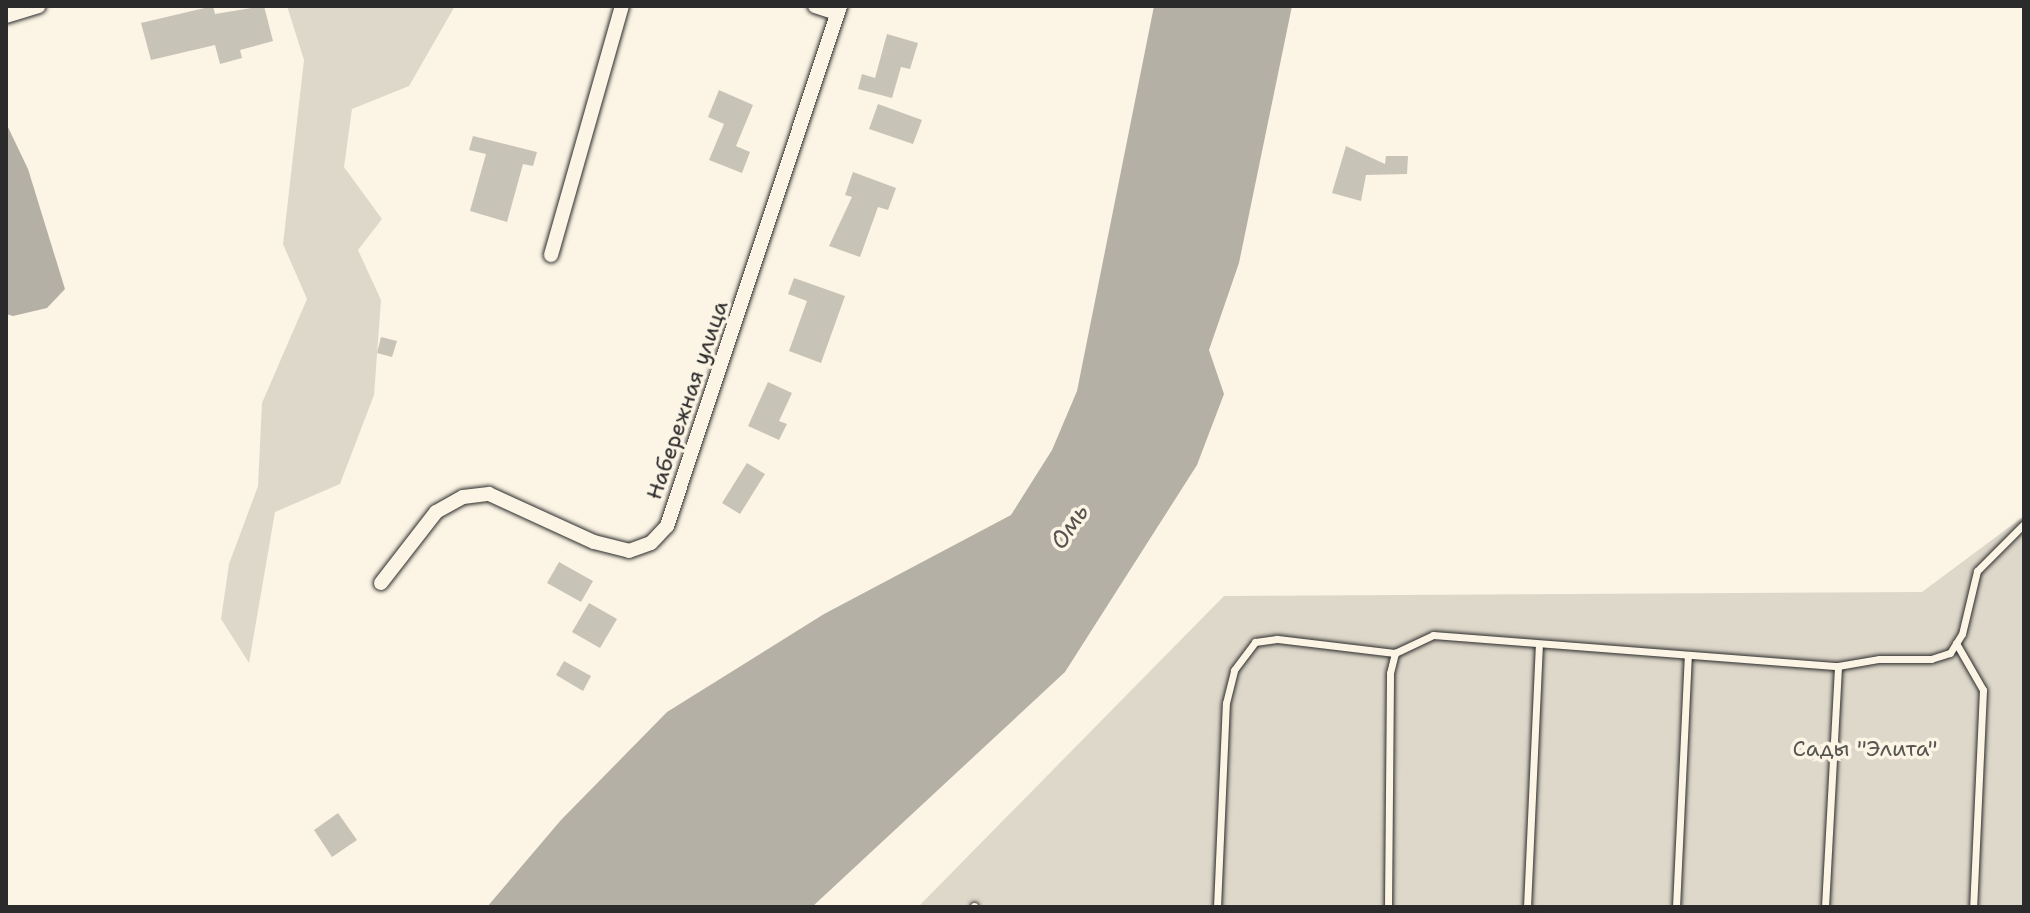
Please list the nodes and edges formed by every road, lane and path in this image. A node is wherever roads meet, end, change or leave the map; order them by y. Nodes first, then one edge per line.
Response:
1 (39, 6) edge
2 (622, 6) edge
3 (815, 6) edge
4 (839, 10) edge
5 (6, 16) edge
6 (551, 255) dead end
7 (2024, 524) edge
8 (381, 583) dead end
9 (1956, 643) junction
10 (1539, 647) junction
11 (1395, 653) junction
12 (1688, 657) junction
13 (1838, 666) junction
14 (1217, 907) edge
15 (1388, 907) edge
16 (1527, 907) edge
17 (1676, 907) edge
18 (1825, 907) edge
19 (1973, 907) edge

1 - 5 street
2 - 6 street
3 - 4 street
4 - 8 street, Набережная улица
7 - 9 lane
9 - 13 lane
9 - 19 lane
10 - 11 lane
10 - 12 lane
10 - 16 lane
11 - 14 lane
11 - 15 lane
12 - 13 lane
12 - 17 lane
13 - 18 lane

